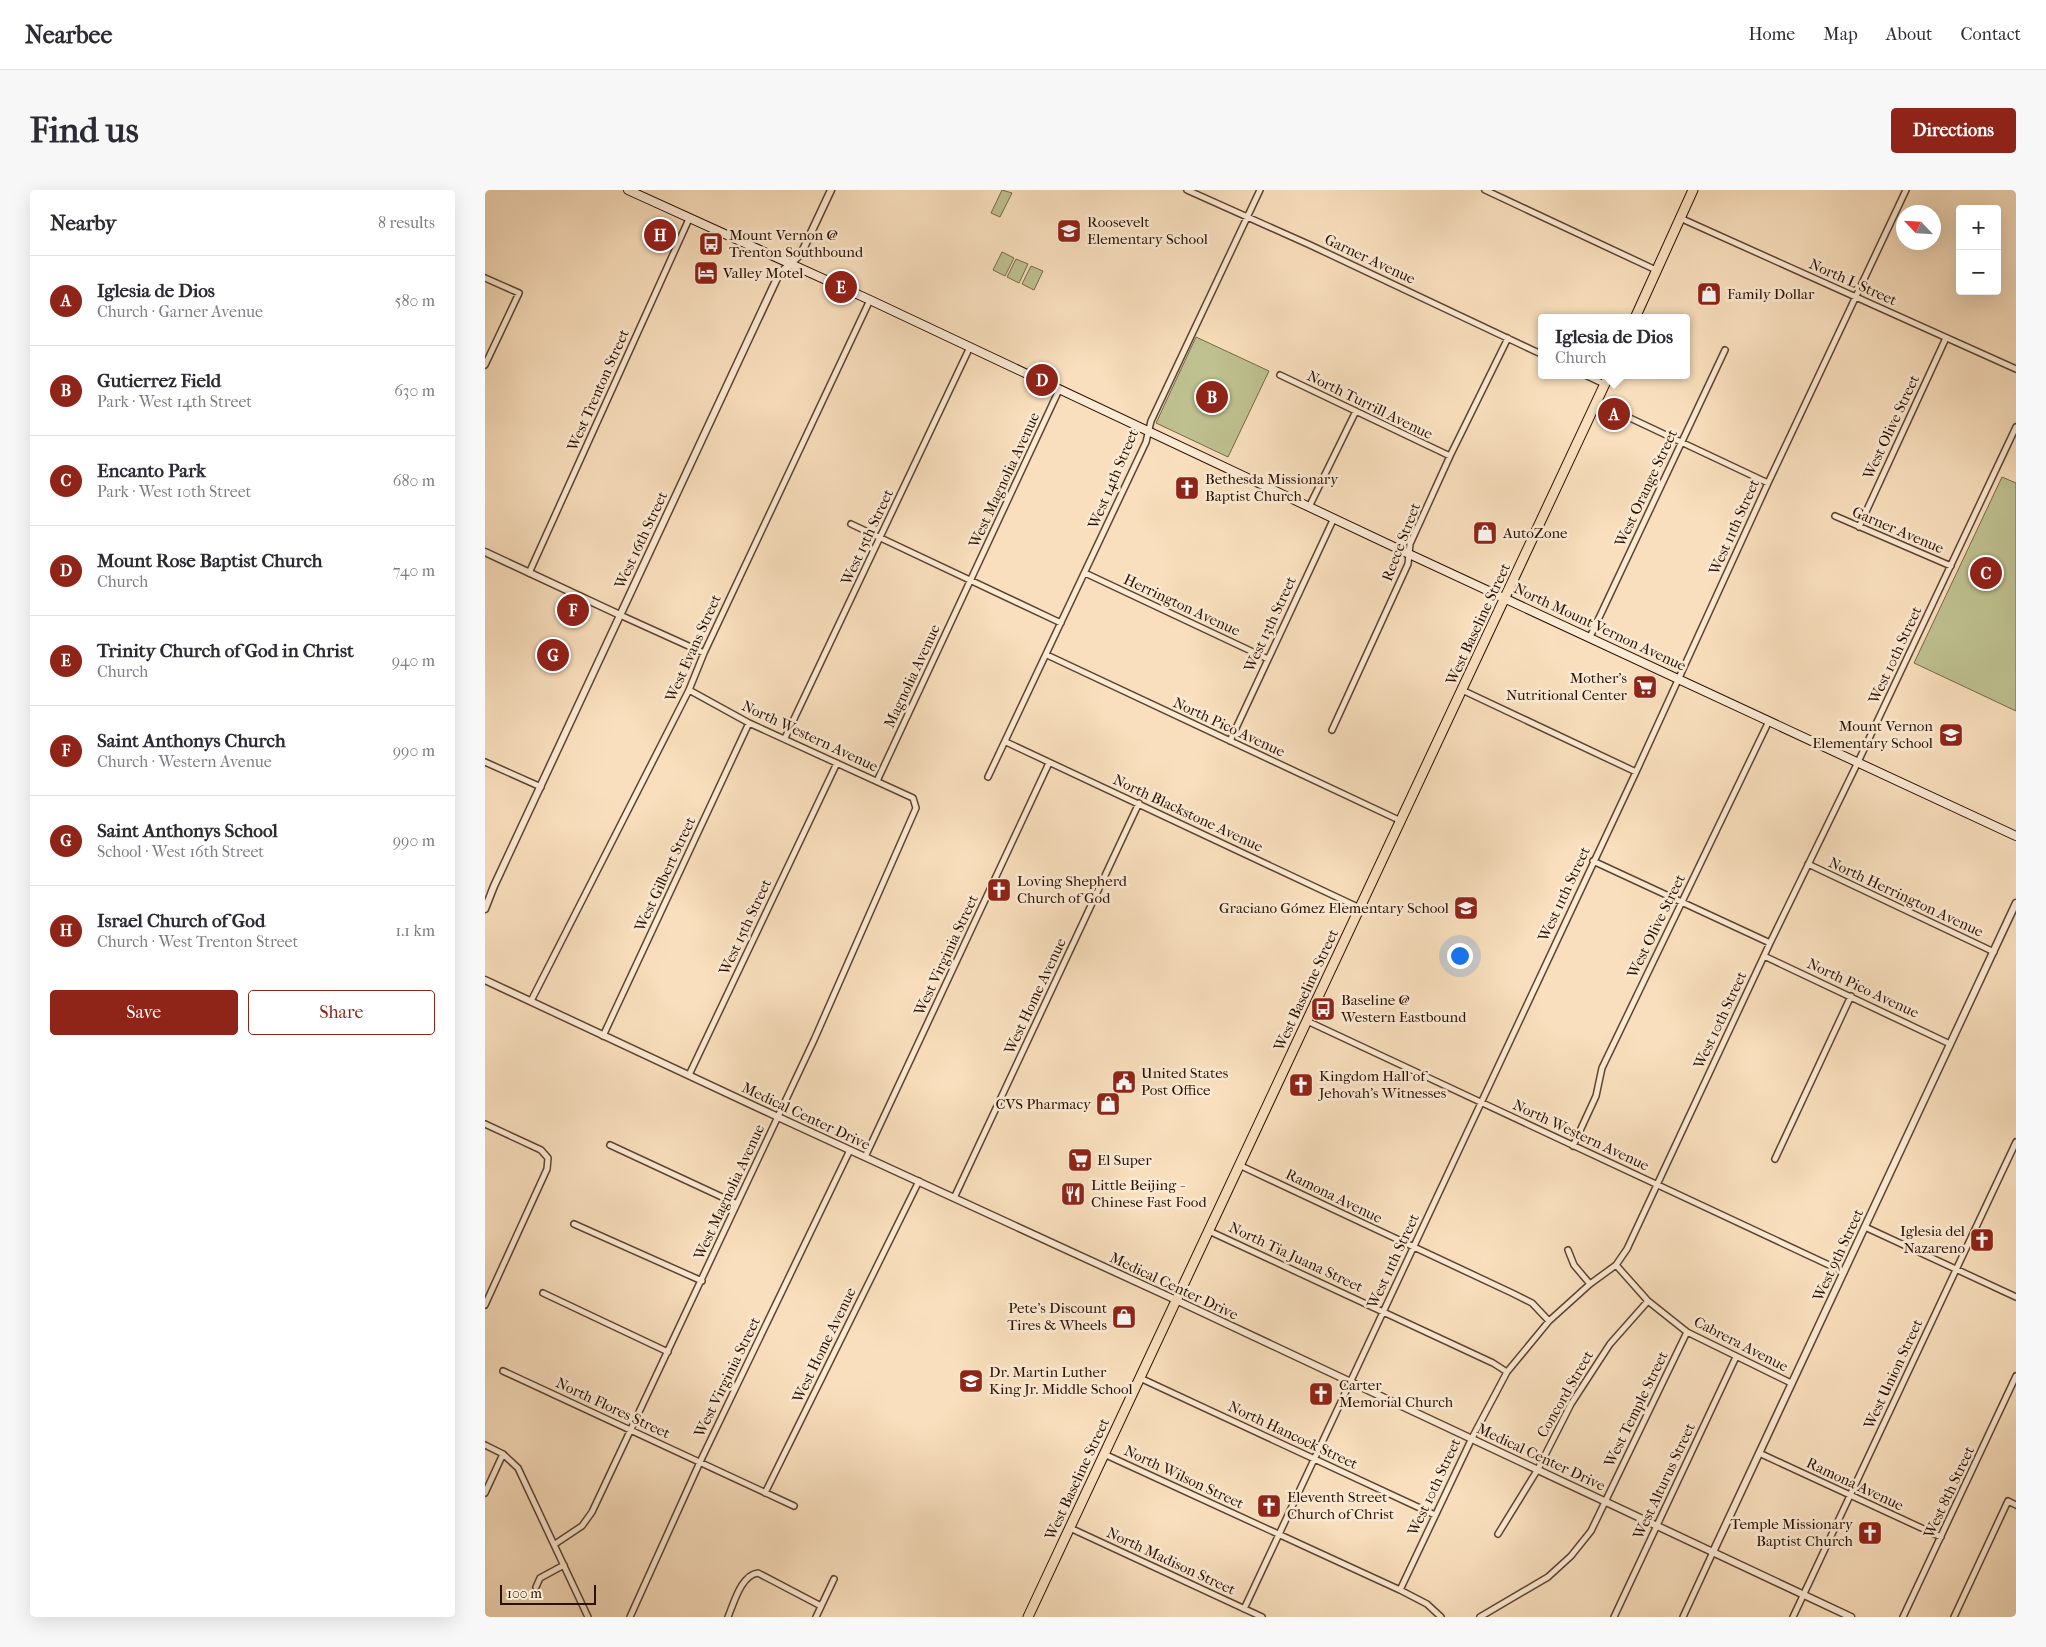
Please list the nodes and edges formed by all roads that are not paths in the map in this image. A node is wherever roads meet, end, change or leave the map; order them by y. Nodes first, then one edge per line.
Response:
1 (628, 190) edge
2 (831, 190) edge
3 (1187, 190) edge
4 (1260, 190) edge
5 (1485, 190) edge
6 (1693, 190) edge
7 (1906, 190) edge
8 (1247, 218) junction
9 (1680, 218) junction
10 (689, 219) junction
11 (790, 265) junction
12 (1656, 270) junction
13 (485, 278) edge
14 (1857, 297) junction
15 (870, 300) junction
16 (1637, 314) edge
17 (1508, 338) junction
18 (1946, 338) junction
19 (970, 347) junction
20 (1725, 350) dead end
21 (1538, 353) edge
22 (485, 366) edge
23 (2016, 369) edge
24 (1280, 375) dead end
25 (1594, 379) edge
26 (1607, 379) edge
27 (1605, 384) junction
28 (1059, 390) junction
29 (1596, 402) junction
30 (1356, 411) junction
31 (2016, 427) edge
32 (1148, 432) junction
33 (1682, 442) junction
34 (1450, 456) junction
35 (1768, 483) junction
36 (1309, 507) junction
37 (1835, 516) dead end
38 (1334, 518) junction
39 (851, 524) dead end
40 (1859, 527) junction
41 (880, 538) junction
42 (485, 552) edge
43 (1409, 554) junction
44 (1951, 566) junction
45 (529, 572) junction
46 (1085, 573) junction
47 (971, 581) junction
48 (1505, 597) junction
49 (620, 615) junction
50 (1061, 623) junction
51 (1590, 637) junction
52 (704, 653) junction
53 (1047, 655) junction
54 (1268, 659) junction
55 (1680, 679) junction
56 (689, 690) junction
57 (1462, 690) junction
58 (1769, 721) junction
59 (749, 723) junction
60 (1332, 730) dead end
61 (785, 738) junction
62 (1230, 741) junction
63 (1005, 742) junction
64 (485, 762) edge
65 (1858, 762) junction
66 (837, 763) junction
67 (1049, 763) junction
68 (1637, 772) junction
69 (988, 777) dead end
70 (877, 781) junction
71 (541, 787) junction
72 (1139, 803) junction
73 (917, 808) joint
74 (1401, 821) junction
75 (2016, 836) edge
76 (1593, 861) junction
77 (1808, 864) junction
78 (1681, 902) junction
79 (2016, 904) edge
80 (1360, 908) junction
81 (485, 909) edge
82 (1770, 943) junction
83 (1993, 952) junction
84 (1764, 956) junction
85 (485, 980) edge
86 (1851, 996) junction
87 (531, 1001) junction
88 (1307, 1021) junction
89 (603, 1036) junction
90 (1950, 1044) junction
91 (689, 1076) junction
92 (1481, 1102) junction
93 (778, 1118) junction
94 (485, 1124) edge
95 (2016, 1142) edge
96 (610, 1145) dead end
97 (1573, 1146) junction
98 (850, 1150) junction
99 (865, 1157) junction
100 (1775, 1160) dead end
101 (1239, 1165) junction
102 (919, 1181) junction
103 (1657, 1185) junction
104 (954, 1198) junction
105 (737, 1204) junction
106 (575, 1224) dead end
107 (1865, 1227) junction
108 (1209, 1231) junction
109 (1413, 1248) junction
110 (1568, 1250) dead end
111 (1616, 1265) junction
112 (1956, 1270) junction
113 (1844, 1272) junction
114 (701, 1281) junction
115 (1590, 1284) junction
116 (543, 1293) dead end
117 (2016, 1297) edge
118 (1176, 1300) junction
119 (1648, 1301) junction
120 (485, 1305) edge
121 (1383, 1312) junction
122 (1549, 1321) junction
123 (1687, 1332) junction
124 (668, 1352) junction
125 (1736, 1357) junction
126 (503, 1371) dead end
127 (1507, 1372) junction
128 (2016, 1376) edge
129 (1140, 1378) junction
130 (1349, 1383) junction
131 (1791, 1383) junction
132 (631, 1430) junction
133 (1472, 1438) junction
134 (485, 1445) edge
135 (503, 1454) junction
136 (1104, 1454) junction
137 (1759, 1454) junction
138 (1314, 1459) junction
139 (700, 1462) junction
140 (1537, 1469) junction
141 (485, 1493) edge
142 (765, 1493) junction
143 (1849, 1495) junction
144 (1605, 1501) junction
145 (2016, 1505) edge
146 (794, 1506) dead end
147 (1435, 1515) junction
148 (1657, 1525) junction
149 (1070, 1528) junction
150 (1279, 1534) junction
151 (1498, 1534) dead end
152 (1941, 1537) junction
153 (555, 1544) junction
154 (1713, 1552) junction
155 (564, 1565) junction
156 (834, 1580) dead end
157 (536, 1586) dead end
158 (1400, 1590) junction
159 (1803, 1594) junction
160 (821, 1606) junction
161 (1244, 1609) junction
162 (588, 1617) edge
163 (630, 1617) edge
164 (728, 1617) edge
165 (816, 1617) edge
166 (1028, 1617) edge
167 (1262, 1617) edge
168 (1441, 1617) edge
169 (1480, 1617) edge
170 (1614, 1617) edge
171 (1683, 1617) edge
172 (1793, 1617) edge
173 (1851, 1617) edge
174 (1903, 1617) edge
175 (1954, 1617) edge

1 - 10 main road, North Mount Vernon Avenue
2 - 11 street, West 16th Street
3 - 8 street, Garner Avenue
4 - 8 street, West 14th Street
5 - 12 street
6 - 9 main road
7 - 14 street, West 11th Street
8 - 17 street, Garner Avenue
8 - 32 street, West 14th Street
9 - 12 main road
9 - 14 street, North L Street
10 - 11 main road, North Mount Vernon Avenue
10 - 45 street, West Trenton Street
11 - 15 main road, North Mount Vernon Avenue
11 - 49 street, West 16th Street
12 - 16 main road
13 - 22 street
14 - 18 street, North L Street
14 - 35 street, West 11th Street
15 - 19 main road, North Mount Vernon Avenue
15 - 52 street, West Evans Street
17 - 21 street, Garner Avenue
17 - 34 street, Reece Street
18 - 23 street, North L Street
18 - 40 street, West Olive Street
19 - 28 main road, North Mount Vernon Avenue
19 - 41 street, West 15th Street
20 - 33 street, West Orange Street
24 - 30 street, North Turrill Avenue
25 - 27 street
26 - 27 main road, West Baseline Street
27 - 29 main road, West Baseline Street
28 - 32 main road, North Mount Vernon Avenue
28 - 47 street, West Magnolia Avenue
29 - 33 street
29 - 48 main road, West Baseline Street
30 - 34 street, North Turrill Avenue
30 - 36 street
31 - 44 street, West 10th Street
32 - 36 main road, North Mount Vernon Avenue
32 - 46 street, West 14th Street
33 - 35 street
33 - 51 street, West Orange Street
34 - 43 street, Reece Street
35 - 55 street, West 11th Street
36 - 38 main road, North Mount Vernon Avenue
37 - 40 street, Garner Avenue
38 - 43 main road, North Mount Vernon Avenue
38 - 54 street, West 13th Street
39 - 41 street
40 - 44 street, Garner Avenue
41 - 47 street
41 - 61 street, West 15th Street
42 - 45 street
43 - 48 main road, North Mount Vernon Avenue
43 - 60 street, Reece Street
44 - 65 street, West 10th Street
45 - 49 street
46 - 50 street, West 14th Street
46 - 54 street, Herrington Avenue
47 - 50 street
47 - 70 street, Magnolia Avenue
48 - 51 main road, North Mount Vernon Avenue
48 - 57 main road, West Baseline Street
49 - 52 street
49 - 71 street, West 16th Street
50 - 53 street, West 14th Street
51 - 55 main road, North Mount Vernon Avenue
52 - 56 street, West Evans Street
53 - 62 street, North Pico Avenue
53 - 63 street, West 14th Street
54 - 62 street, West 13th Street
55 - 58 main road, North Mount Vernon Avenue
55 - 68 street, West 11th Street
56 - 59 street, North Western Avenue
56 - 87 street, West Evans Street
57 - 68 street
57 - 74 main road, West Baseline Street
58 - 65 main road, North Mount Vernon Avenue
58 - 78 street, West Olive Street
59 - 61 street, North Western Avenue
59 - 89 street, West Gilbert Street
61 - 66 street, North Western Avenue
62 - 74 street, North Pico Avenue
63 - 67 street, North Blackstone Avenue
63 - 69 street, West 14th Street
64 - 71 street
65 - 75 main road, North Mount Vernon Avenue
65 - 77 street, West 10th Street
66 - 70 street, North Western Avenue
66 - 91 street, West 15th Street
67 - 72 street, North Blackstone Avenue
67 - 99 street, West Virginia Street
68 - 76 street, West 11th Street
70 - 73 street, North Western Avenue
71 - 81 street, West 16th Street
72 - 80 street, North Blackstone Avenue
72 - 104 street, West Home Avenue
73 - 93 street, West Magnolia Avenue
74 - 80 main road, West Baseline Street
76 - 78 street
76 - 92 street, West 11th Street
77 - 82 street, West 10th Street
77 - 83 street, North Herrington Avenue
78 - 82 street
78 - 97 street, West Olive Street
79 - 83 street, West 9th Street
80 - 88 main road, West Baseline Street
82 - 84 street, West 10th Street
83 - 90 street, West 9th Street
84 - 86 street, North Pico Avenue
84 - 103 street, West 10th Street
85 - 87 street, Medical Center Drive
86 - 90 street, North Pico Avenue
86 - 100 street
87 - 89 street, Medical Center Drive
88 - 92 street, North Western Avenue
88 - 101 main road, West Baseline Street
89 - 91 street, Medical Center Drive
90 - 107 street, West 9th Street
91 - 93 street, Medical Center Drive
92 - 97 street, North Western Avenue
92 - 109 street, West 11th Street
93 - 98 street, Medical Center Drive
93 - 105 street, West Magnolia Avenue
94 - 120 street
95 - 112 street, West Union Street
96 - 105 street
97 - 103 street, North Western Avenue
98 - 99 street, Medical Center Drive
98 - 139 street, West Virginia Street
99 - 102 street, Medical Center Drive
101 - 108 main road, West Baseline Street
101 - 109 street, Ramona Avenue
102 - 104 street, Medical Center Drive
102 - 142 street, West Home Avenue
103 - 111 street, West 10th Street
103 - 113 street, North Western Avenue
104 - 118 street, Medical Center Drive
105 - 114 street, West Magnolia Avenue
106 - 114 street
107 - 112 street
107 - 113 street, West 9th Street
108 - 118 main road, West Baseline Street
108 - 121 street, North Tia Juana Street
109 - 121 street, West 11th Street
109 - 122 street, Ramona Avenue
110 - 115 street
111 - 115 street, West 10th Street
111 - 119 street, Cabrera Avenue
112 - 117 street
112 - 143 street, West Union Street
113 - 131 street, West 9th Street
114 - 124 street, West Magnolia Avenue
115 - 122 street, West 10th Street
116 - 124 street
118 - 129 main road, West Baseline Street
118 - 130 street, Medical Center Drive
119 - 123 street, Cabrera Avenue
119 - 140 street, Concord Street
121 - 127 street, North Tia Juana Street
121 - 130 street, West 11th Street
122 - 127 street, West 10th Street
123 - 125 street, Cabrera Avenue
123 - 144 street, West Temple Street
124 - 132 street, West Magnolia Avenue
125 - 131 street, Cabrera Avenue
125 - 148 street, West Alturus Street
126 - 132 street, North Flores Street
127 - 133 street, West 10th Street
128 - 152 street, West 8th Street
129 - 136 main road, West Baseline Street
129 - 138 street, North Hancock Street
130 - 133 street, Medical Center Drive
130 - 138 street, West 11th Street
131 - 137 street, West 9th Street
132 - 139 street, North Flores Street
132 - 153 street, West Magnolia Avenue
133 - 140 street, Medical Center Drive
133 - 147 street, West 10th Street
134 - 135 street
135 - 141 street
135 - 153 street
136 - 149 main road, West Baseline Street
136 - 150 street, North Wilson Street
137 - 143 street, Ramona Avenue
137 - 154 street, West 9th Street
138 - 147 street, North Hancock Street
138 - 150 street, West 11th Street
139 - 142 street, North Flores Street
139 - 163 street, West Virginia Street
140 - 144 street, Medical Center Drive
140 - 151 street, Concord Street
142 - 146 street, North Flores Street
143 - 152 street, Ramona Avenue
143 - 159 street, West Union Street
144 - 148 street, Medical Center Drive
144 - 169 street, West Temple Street
145 - 175 street
147 - 158 street, West 10th Street
148 - 154 street, Medical Center Drive
148 - 170 street, West Alturus Street
149 - 161 street, North Madison Street
149 - 166 main road, West Baseline Street
150 - 158 street, North Wilson Street
150 - 161 street, West 11th Street
152 - 174 street, West 8th Street
153 - 155 street
154 - 159 street, Medical Center Drive
154 - 171 street, West 9th Street
155 - 157 street
155 - 162 street
156 - 160 street
158 - 168 street, North Wilson Street
159 - 172 street, West Union Street
159 - 173 street, Medical Center Drive
160 - 164 street
160 - 165 street
161 - 167 street, North Madison Street

